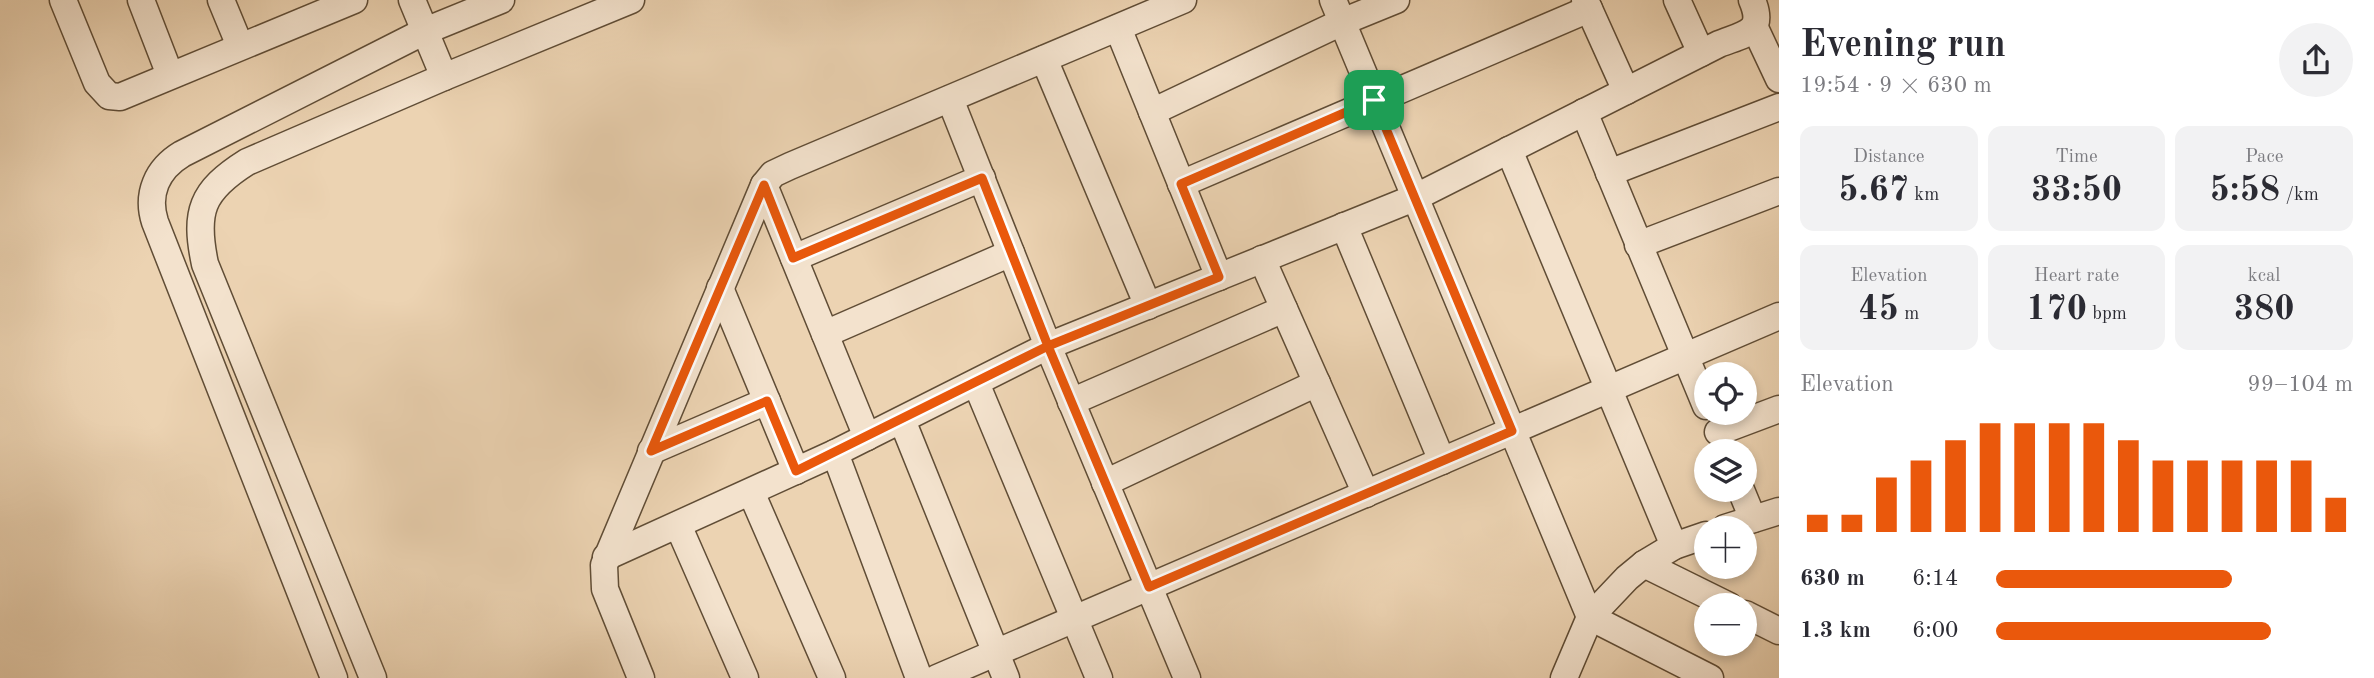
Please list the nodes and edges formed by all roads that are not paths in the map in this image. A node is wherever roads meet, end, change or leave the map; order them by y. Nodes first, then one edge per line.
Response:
1 (63, 0) edge
2 (141, 0) edge
3 (221, 0) edge
4 (354, 0) edge
5 (412, 0) edge
6 (501, 0) edge
7 (631, 0) edge
8 (1183, 0) edge
9 (1396, 0) edge
10 (1677, 0) edge
11 (1752, 0) edge
12 (1587, 5) edge
13 (463, 7) edge
14 (297, 11) edge
15 (1337, 11) edge
16 (1118, 28) junction
17 (1755, 28) junction
18 (425, 31) junction
19 (240, 47) junction
20 (1701, 54) junction
21 (1044, 59) junction
22 (170, 75) junction
23 (444, 77) junction
24 (1779, 79) edge
25 (1626, 91) junction
26 (950, 99) junction
27 (1374, 100) junction
28 (1779, 107) edge
29 (1152, 112) junction
30 (1584, 112) junction
31 (1509, 150) junction
32 (1609, 173) junction
33 (982, 178) junction
34 (1181, 184) junction
35 (764, 185) junction
36 (1779, 191) edge
37 (1414, 198) junction
38 (1344, 226) junction
39 (1638, 245) junction
40 (1011, 253) junction
41 (793, 258) junction
42 (1262, 260) junction
43 (1219, 277) junction
44 (720, 288) junction
45 (1148, 306) junction
46 (1284, 309) junction
47 (1779, 316) edge
48 (825, 334) junction
49 (1048, 346) junction
50 (1684, 357) junction
51 (1694, 379) edge
52 (976, 383) junction
53 (1317, 383) junction
54 (1607, 390) junction
55 (767, 401) junction
56 (1071, 402) junction
57 (1779, 409) edge
58 (902, 420) junction
59 (1512, 431) junction
60 (1718, 432) edge
61 (867, 437) junction
62 (651, 451) junction
63 (835, 453) junction
64 (1442, 461) junction
65 (796, 471) junction
66 (1105, 483) junction
67 (751, 492) junction
68 (1366, 494) junction
69 (1779, 511) edge
70 (1757, 518) edge
71 (678, 525) junction
72 (1694, 539) edge
73 (1674, 546) junction
74 (606, 557) junction
75 (1644, 564) junction
76 (1149, 587) junction
77 (1703, 593) edge
78 (1590, 617) junction
79 (1072, 618) junction
80 (1757, 620) edge
81 (1779, 631) edge
82 (995, 651) junction
83 (334, 678) edge
84 (373, 678) edge
85 (641, 678) edge
86 (745, 678) edge
87 (832, 678) edge
88 (919, 678) edge
89 (937, 678) edge
90 (1006, 678) edge
91 (1099, 678) edge
92 (1187, 678) edge
93 (1564, 678) edge
94 (1710, 678) edge

1 - 22 street
2 - 22 street
3 - 19 street
4 - 14 street
5 - 18 street
6 - 13 street
7 - 23 street
8 - 16 street
9 - 15 street
10 - 20 street
11 - 17 street
12 - 25 street
12 - 27 street
13 - 18 street
14 - 19 street
15 - 27 street
15 - 29 street
16 - 21 street
16 - 29 street
17 - 20 street
17 - 24 street
18 - 23 street
18 - 83 street
19 - 22 street
20 - 25 street
21 - 26 street
21 - 45 street
23 - 84 street
25 - 30 street
26 - 33 street
26 - 35 street
27 - 34 street
27 - 37 street
28 - 32 street
29 - 34 street
30 - 31 street
30 - 32 street
31 - 37 street
31 - 54 street
32 - 39 street
33 - 40 street
33 - 41 street
34 - 43 street
35 - 41 street
35 - 44 street
36 - 39 street
37 - 38 street
37 - 59 street
38 - 42 street
38 - 64 street
39 - 50 street
40 - 48 street
40 - 49 street
41 - 48 street
42 - 43 street
42 - 46 street
43 - 45 street
44 - 55 street
44 - 62 street
45 - 49 street
46 - 53 street
46 - 56 street
47 - 50 street
48 - 61 street
49 - 52 street
49 - 56 street
50 - 51 street
50 - 54 street
52 - 58 street
52 - 79 street
53 - 66 street
53 - 68 street
54 - 59 street
54 - 73 street
55 - 62 street
55 - 65 street
56 - 66 street
57 - 60 street
58 - 61 street
58 - 82 street
59 - 64 street
59 - 78 street
61 - 63 street
62 - 74 street
63 - 65 street
63 - 88 street
64 - 68 street
65 - 67 street
66 - 76 street
67 - 71 street
67 - 87 street
68 - 76 street
69 - 70 street
71 - 74 street
71 - 86 street
72 - 73 street
73 - 75 street
74 - 85 street
75 - 77 street
75 - 78 street
76 - 79 street
76 - 92 street
78 - 93 street
78 - 94 street
79 - 82 street
79 - 91 street
80 - 81 street
82 - 89 street
82 - 90 street

